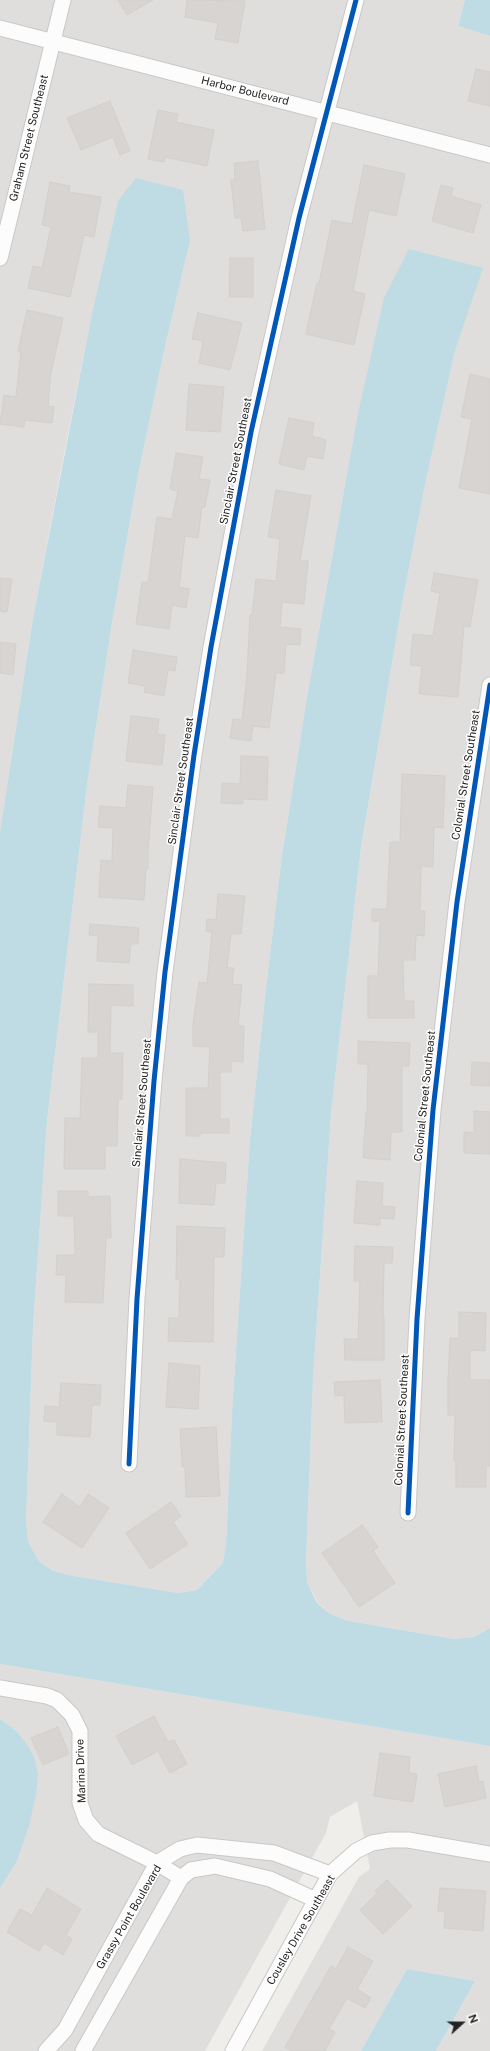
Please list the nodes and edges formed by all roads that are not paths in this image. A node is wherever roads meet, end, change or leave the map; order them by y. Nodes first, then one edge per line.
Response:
1 (63, 0) edge
2 (356, 0) edge
3 (0, 28) edge
4 (52, 41) junction
5 (326, 112) junction
6 (490, 155) edge
7 (0, 258) edge
8 (490, 685) edge
9 (129, 1464) dead end
10 (408, 1512) dead end
11 (0, 1688) edge
12 (274, 1853) junction
13 (490, 1854) edge
14 (157, 1863) junction
15 (330, 1874) junction
16 (181, 1878) junction
17 (270, 1879) junction
18 (316, 1900) junction
19 (46, 2051) edge
20 (82, 2051) edge
21 (233, 2051) edge

1 - 4 street, Graham Street Southeast
2 - 5 street, Sinclair Street Southeast
3 - 4 street, Harbor Boulevard
4 - 5 street, Harbor Boulevard
4 - 7 street, Graham Street Southeast
5 - 6 street, Harbor Boulevard
5 - 9 street, Sinclair Street Southeast
8 - 10 street, Colonial Street Southeast
11 - 14 street, Marina Drive
12 - 14 street, Grassy Point Boulevard
12 - 15 street, Grassy Point Boulevard
12 - 17 street
13 - 15 street, Cousley Drive Southeast
14 - 16 street, Marina Drive
14 - 19 street, Grassy Point Boulevard
15 - 18 street, Cousley Drive Southeast
16 - 17 street
16 - 20 street
17 - 18 street
18 - 21 street, Cousley Drive Southeast

